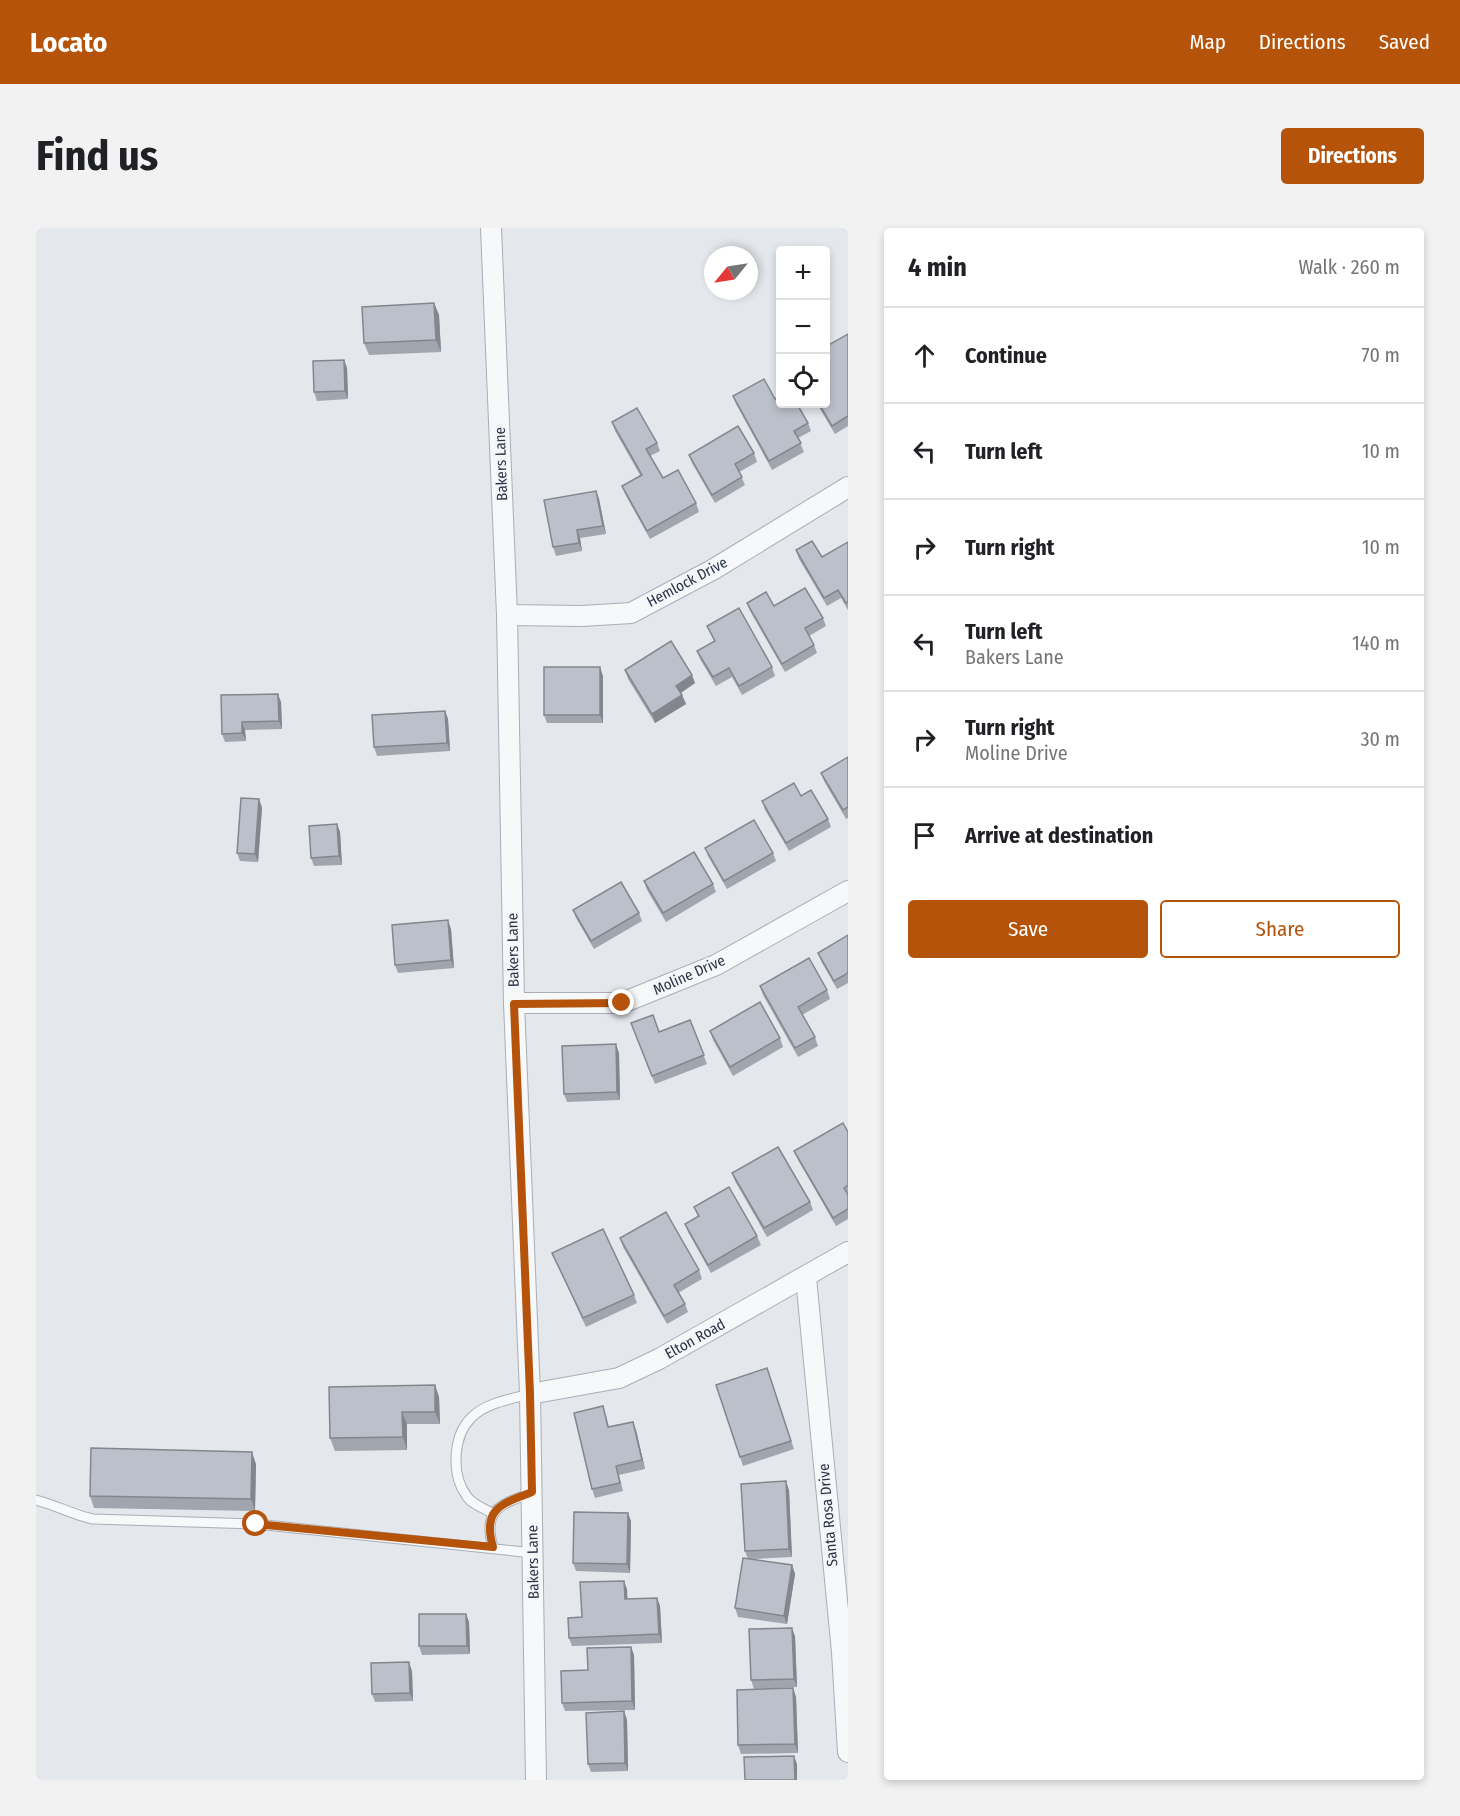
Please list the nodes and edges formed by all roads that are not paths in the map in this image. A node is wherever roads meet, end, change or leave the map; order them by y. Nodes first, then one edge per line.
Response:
1 (491, 228) edge
2 (848, 487) edge
3 (507, 615) junction
4 (848, 891) edge
5 (514, 1004) junction
6 (848, 1252) edge
7 (806, 1278) junction
8 (530, 1394) junction
9 (532, 1492) junction
10 (36, 1500) edge
11 (492, 1513) junction
12 (493, 1547) junction
13 (533, 1553) junction
14 (845, 1652) edge
15 (848, 1752) edge
16 (536, 1780) edge

1 - 3 street, Bakers Lane
2 - 3 street, Hemlock Drive
3 - 5 street, Bakers Lane
4 - 5 street, Moline Drive
5 - 8 street, Bakers Lane
6 - 7 street, Elton Road
7 - 8 street, Elton Road
7 - 14 street, Santa Rosa Drive
8 - 9 street, Bakers Lane
8 - 11 lane
9 - 11 lane
9 - 13 street, Bakers Lane
10 - 12 lane
11 - 12 lane
12 - 13 lane
13 - 16 street, Bakers Lane
14 - 15 street, Santa Rosa Drive

